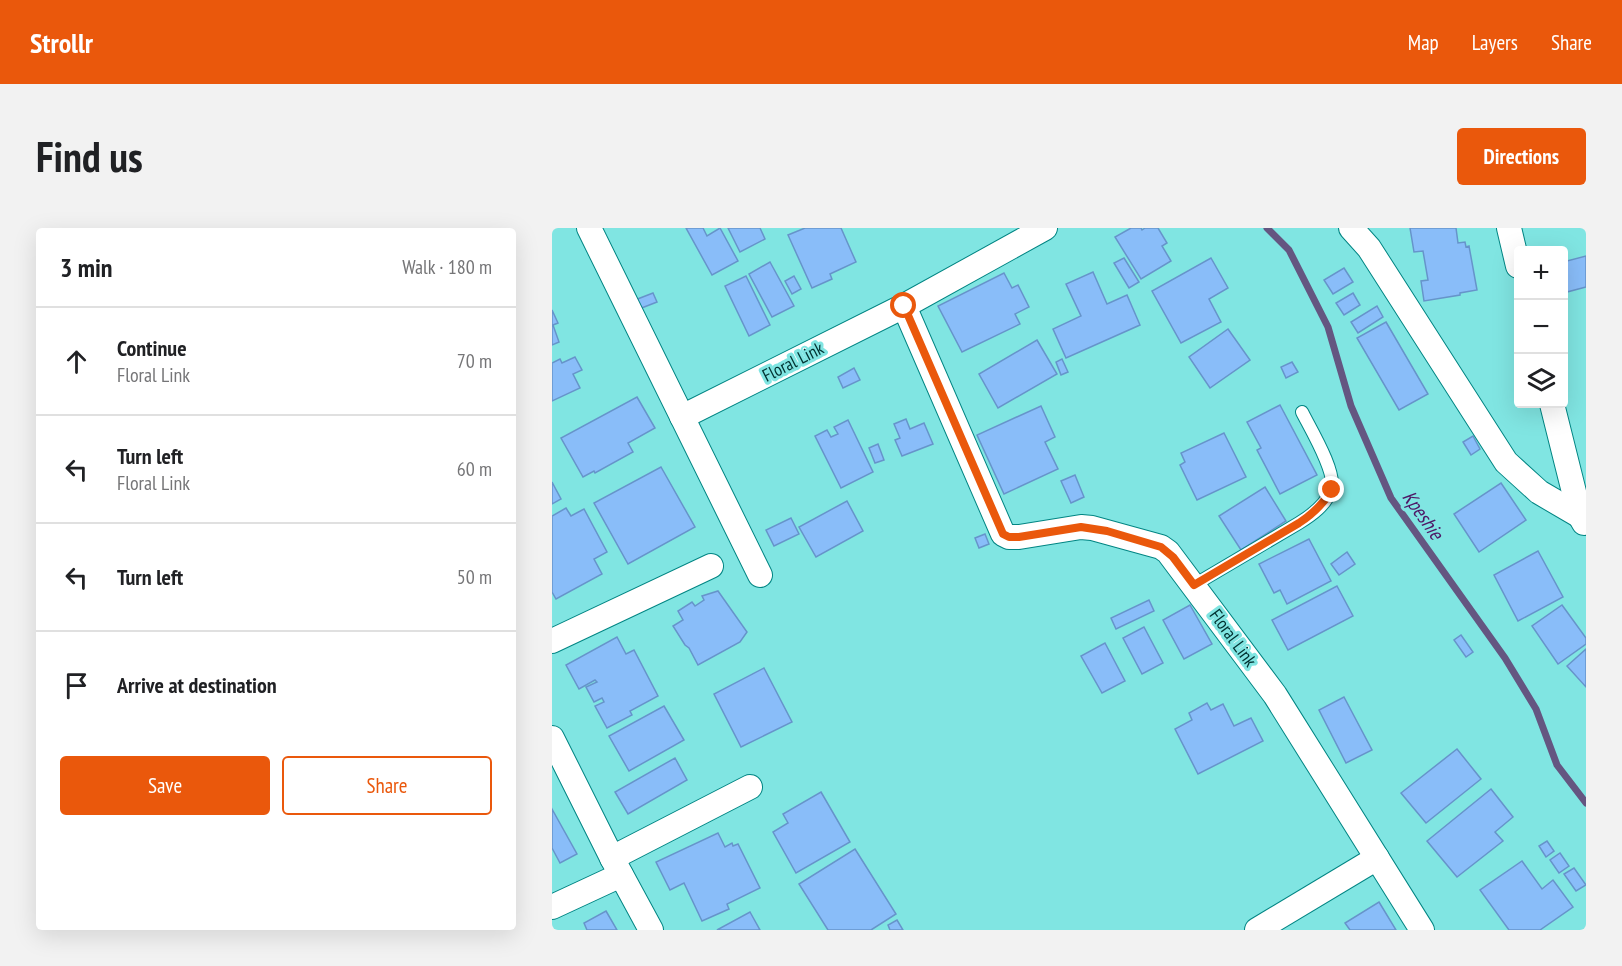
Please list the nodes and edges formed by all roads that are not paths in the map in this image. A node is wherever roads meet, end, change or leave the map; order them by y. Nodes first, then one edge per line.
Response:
1 (589, 228) edge
2 (1045, 228) edge
3 (1350, 228) edge
4 (1509, 228) edge
5 (1514, 249) edge
6 (904, 306) junction
7 (1553, 408) edge
8 (1302, 412) dead end
9 (682, 417) junction
10 (1583, 521) edge
11 (711, 566) dead end
12 (760, 575) dead end
13 (1194, 585) junction
14 (552, 640) edge
15 (552, 738) edge
16 (750, 787) dead end
17 (1377, 858) junction
18 (616, 866) junction
19 (552, 907) edge
20 (651, 930) edge
21 (1257, 930) edge
22 (1422, 930) edge

1 - 9 street
2 - 6 street, Floral Link
3 - 10 street
4 - 5 street
6 - 9 street, Floral Link
6 - 13 street, Floral Link
7 - 10 street
8 - 13 lane
9 - 12 street
11 - 14 street
13 - 17 street, Floral Link
15 - 18 street
16 - 18 street
17 - 21 street
17 - 22 street, Floral Link
18 - 19 street
18 - 20 street

